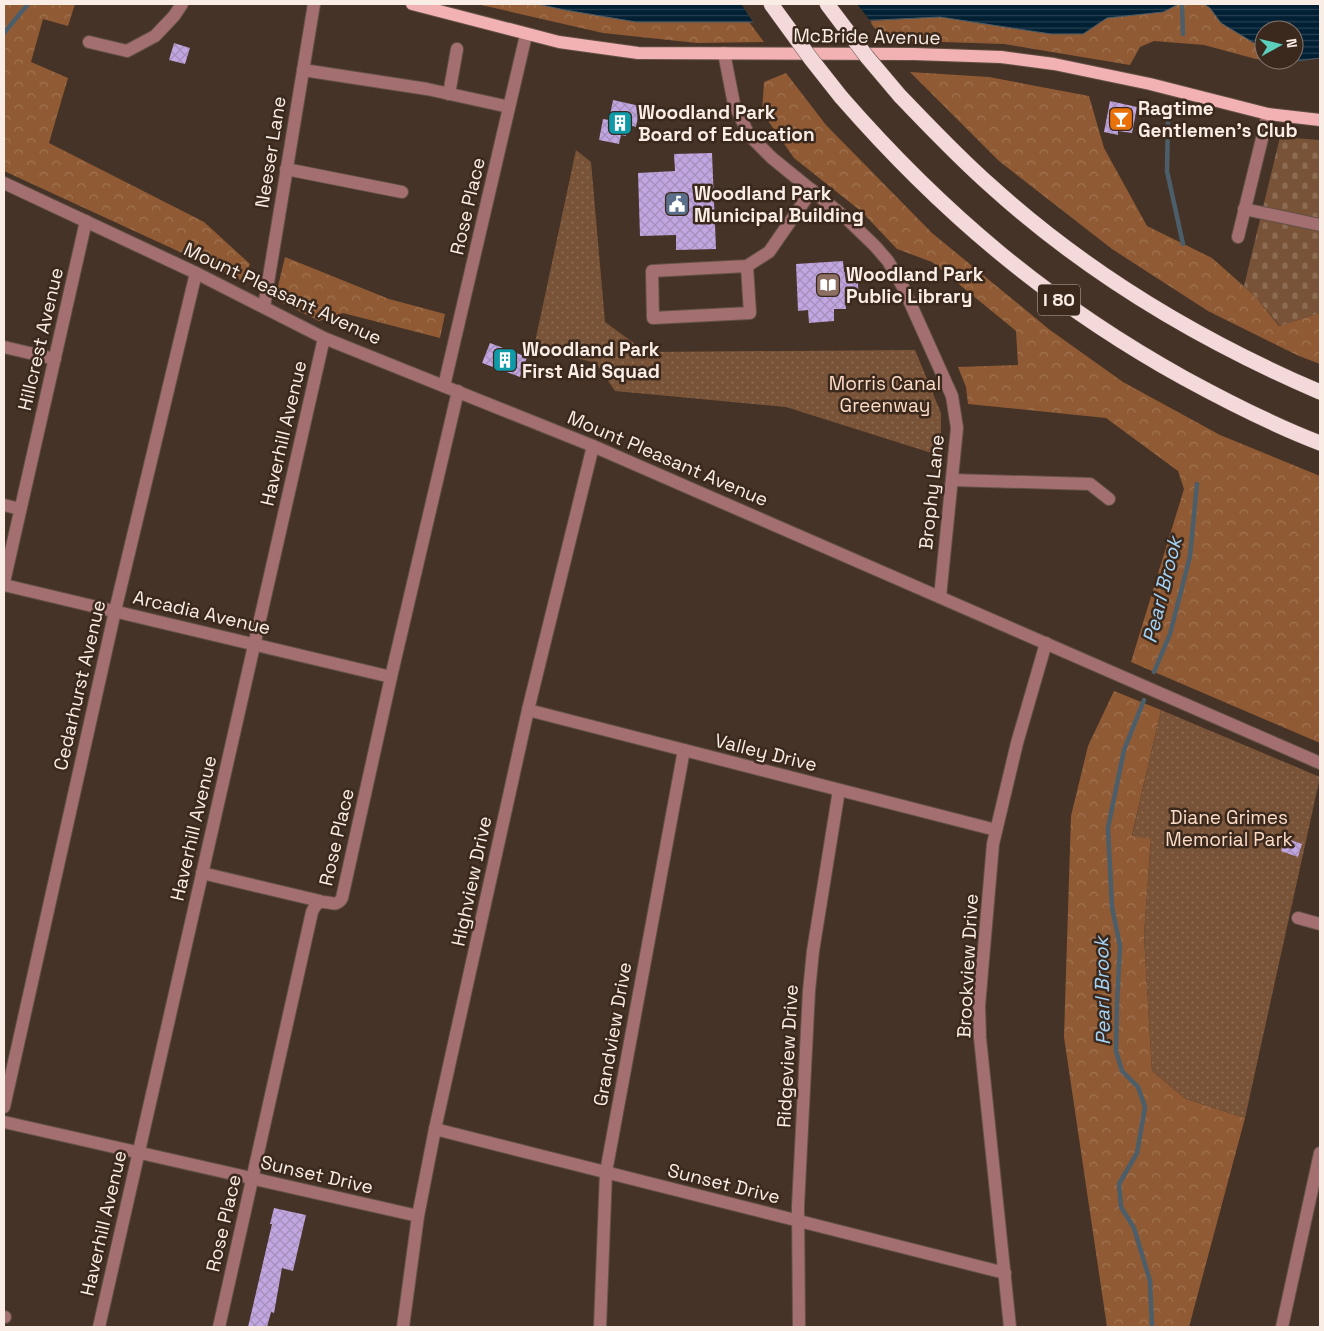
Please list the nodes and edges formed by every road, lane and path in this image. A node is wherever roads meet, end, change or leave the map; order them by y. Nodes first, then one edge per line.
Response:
1 (182, 4) edge
2 (314, 4) edge
3 (412, 4) edge
4 (771, 4) edge
5 (827, 4) edge
6 (526, 35) junction
7 (89, 42) dead end
8 (457, 49) dead end
9 (724, 53) junction
10 (303, 70) junction
11 (449, 94) junction
12 (509, 107) junction
13 (1268, 114) junction
14 (1320, 120) edge
15 (286, 169) junction
16 (4, 183) edge
17 (812, 190) junction
18 (402, 192) dead end
19 (1244, 209) junction
20 (86, 221) junction
21 (1320, 224) edge
22 (1238, 237) dead end
23 (747, 266) junction
24 (196, 273) junction
25 (264, 307) junction
26 (324, 338) junction
27 (4, 347) edge
28 (55, 359) junction
29 (444, 386) junction
30 (458, 391) junction
31 (1320, 392) edge
32 (1320, 443) edge
33 (593, 446) junction
34 (952, 480) junction
35 (1109, 499) dead end
36 (4, 505) edge
37 (20, 509) junction
38 (4, 583) edge
39 (940, 597) junction
40 (115, 611) junction
41 (1046, 643) junction
42 (254, 644) junction
43 (392, 676) junction
44 (528, 710) junction
45 (684, 750) junction
46 (1320, 763) edge
47 (839, 790) junction
48 (996, 830) junction
49 (202, 873) junction
50 (320, 901) junction
51 (1298, 918) dead end
52 (1320, 924) edge
53 (4, 1106) edge
54 (4, 1122) edge
55 (435, 1129) junction
56 (139, 1152) junction
57 (1320, 1153) edge
58 (606, 1172) junction
59 (252, 1178) junction
60 (1317, 1188) edge
61 (418, 1216) junction
62 (798, 1221) junction
63 (1005, 1273) junction
64 (99, 1327) edge
65 (219, 1327) edge
66 (403, 1327) edge
67 (600, 1327) edge
68 (799, 1327) edge
69 (1010, 1327) edge
70 (1285, 1327) edge

1 - 7 street
2 - 10 street, Neeser Lane
3 - 6 main road, McBride Avenue
4 - 32 highway, I 80, bridge
5 - 31 highway, I 80, bridge
6 - 9 main road, McBride Avenue
6 - 12 street, Rose Place
8 - 11 street
9 - 13 main road, McBride Avenue
9 - 17 street, Brophy Lane
10 - 11 street
10 - 15 street, Neeser Lane
11 - 12 street
12 - 29 street, Rose Place
13 - 14 main road, McBride Avenue
13 - 19 street
15 - 18 street
15 - 25 street, Neeser Lane
16 - 20 street, Mount Pleasant Avenue
17 - 23 street
17 - 34 street, Brophy Lane
19 - 21 street
19 - 22 street
20 - 24 street, Mount Pleasant Avenue
20 - 28 street, Hillcrest Avenue
23 - 23 street
24 - 25 street, Mount Pleasant Avenue
24 - 40 street, Cedarhurst Avenue
25 - 26 street, Mount Pleasant Avenue
26 - 29 street, Mount Pleasant Avenue
26 - 42 street, Haverhill Avenue
27 - 28 street
28 - 37 street, Hillcrest Avenue
29 - 30 street, Mount Pleasant Avenue
30 - 33 street, Mount Pleasant Avenue
30 - 43 street, Rose Place
33 - 39 street, Mount Pleasant Avenue
33 - 44 street, Highview Drive
34 - 35 street
34 - 39 street, Brophy Lane
36 - 37 street
37 - 38 street, Hillcrest Avenue
38 - 40 street, Arcadia Avenue
39 - 41 street, Mount Pleasant Avenue
40 - 42 street, Arcadia Avenue
40 - 53 street, Cedarhurst Avenue
41 - 46 street, Mount Pleasant Avenue
41 - 48 street, Brookview Drive
42 - 43 street, Arcadia Avenue
42 - 49 street, Haverhill Avenue
43 - 50 street, Rose Place
44 - 45 street, Valley Drive
44 - 55 street, Highview Drive
45 - 47 street, Valley Drive
45 - 58 street, Grandview Drive
47 - 48 street, Valley Drive
47 - 62 street, Ridgeview Drive
48 - 63 street, Brookview Drive
49 - 50 street
49 - 56 street, Haverhill Avenue
50 - 59 street, Rose Place
51 - 52 street
54 - 56 street, Sunset Drive
55 - 58 street, Sunset Drive
55 - 61 street, Highview Drive
56 - 59 street, Sunset Drive
56 - 64 street, Haverhill Avenue
57 - 60 street
58 - 62 street, Sunset Drive
58 - 67 street, Grandview Drive
59 - 61 street, Sunset Drive
59 - 65 street, Rose Place
60 - 70 street
61 - 66 street, Highview Drive
62 - 63 street, Sunset Drive
62 - 68 street, Ridgeview Drive
63 - 69 street, Brookview Drive

